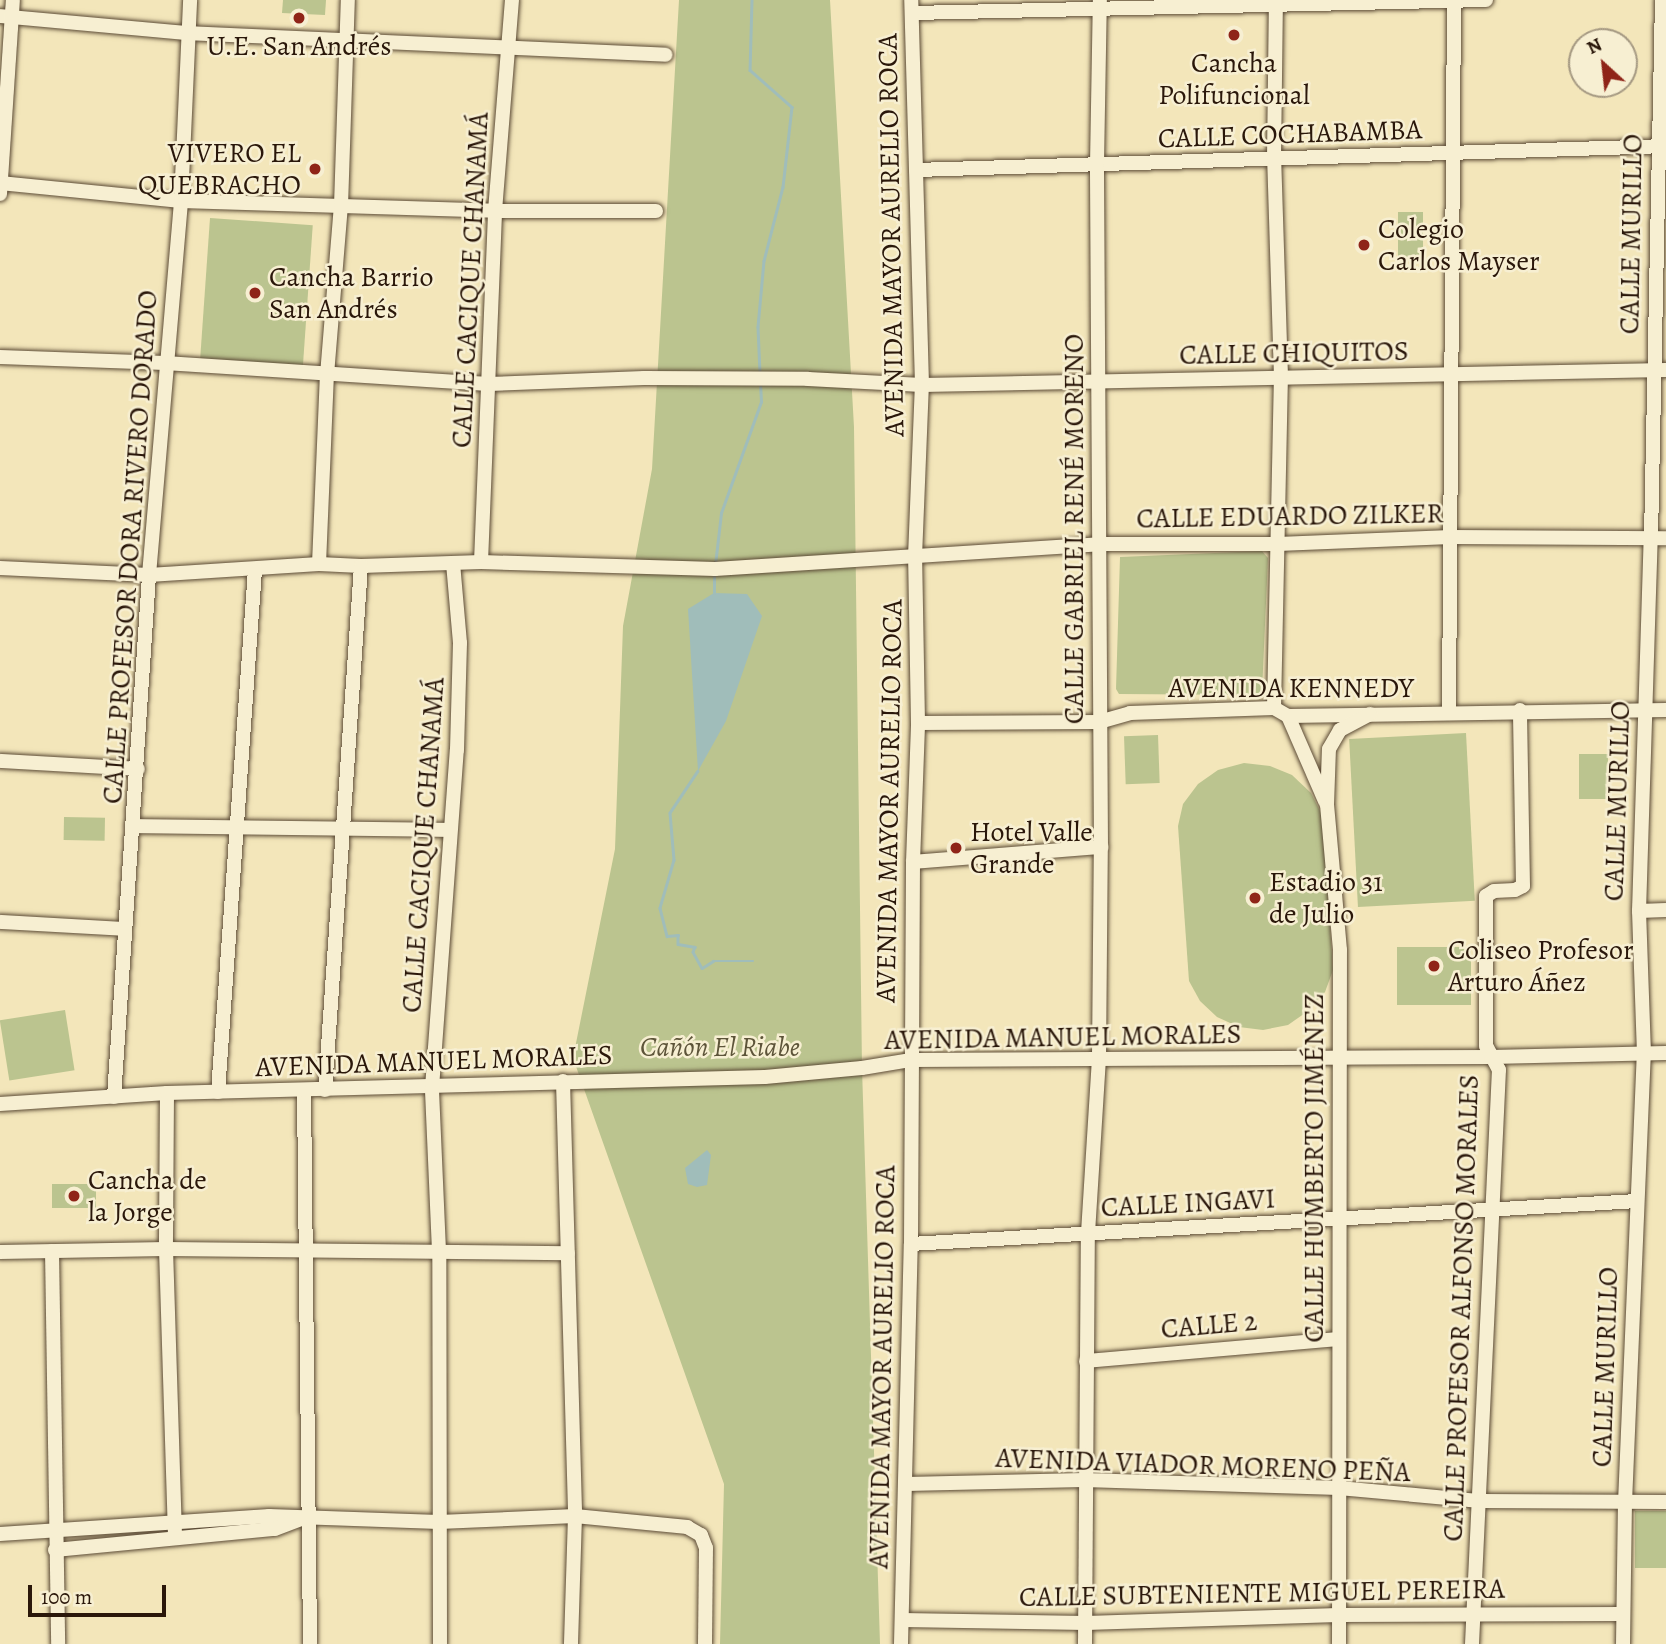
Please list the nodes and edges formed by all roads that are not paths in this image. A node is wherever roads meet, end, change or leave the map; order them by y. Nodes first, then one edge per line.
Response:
1 (13, 0) edge
2 (190, 0) edge
3 (348, 0) edge
4 (512, 0) edge
5 (1454, 0) edge
6 (1486, 0) edge
7 (1662, 0) edge
8 (1276, 2) edge
9 (1100, 5) edge
10 (912, 7) edge
11 (6, 16) edge
12 (187, 33) junction
13 (347, 39) junction
14 (509, 48) junction
15 (664, 55) dead end
16 (1662, 147) edge
17 (1453, 153) junction
18 (1274, 159) junction
19 (1097, 164) junction
20 (916, 170) junction
21 (0, 183) edge
22 (0, 194) edge
23 (181, 201) junction
24 (341, 206) junction
25 (495, 211) junction
26 (656, 211) dead end
27 (0, 357) edge
28 (165, 363) junction
29 (1659, 370) edge
30 (1452, 374) junction
31 (327, 375) junction
32 (1281, 377) junction
33 (1098, 381) junction
34 (488, 384) junction
35 (922, 384) junction
36 (1451, 537) junction
37 (1651, 538) junction
38 (1666, 538) edge
39 (1099, 544) junction
40 (1278, 544) junction
41 (915, 557) junction
42 (481, 562) junction
43 (453, 563) junction
44 (319, 564) junction
45 (361, 566) junction
46 (0, 569) edge
47 (255, 569) junction
48 (149, 575) junction
49 (1274, 708) junction
50 (1520, 710) junction
51 (1644, 710) junction
52 (1666, 710) edge
53 (1450, 712) junction
54 (1370, 713) junction
55 (1288, 716) junction
56 (1099, 722) junction
57 (918, 723) junction
58 (0, 761) edge
59 (138, 769) junction
60 (1327, 804) junction
61 (134, 827) junction
62 (239, 827) junction
63 (343, 828) junction
64 (449, 830) junction
65 (1101, 847) junction
66 (913, 862) junction
67 (1666, 910) edge
68 (1639, 911) junction
69 (0, 922) edge
70 (125, 929) junction
71 (1666, 1053) edge
72 (1644, 1054) junction
73 (1341, 1056) junction
74 (1491, 1057) junction
75 (1099, 1058) junction
76 (911, 1060) junction
77 (563, 1081) junction
78 (432, 1088) junction
79 (304, 1090) junction
80 (325, 1090) junction
81 (218, 1092) junction
82 (167, 1093) junction
83 (114, 1097) junction
84 (0, 1104) edge
85 (1636, 1201) junction
86 (1491, 1208) junction
87 (1338, 1219) junction
88 (1088, 1233) junction
89 (911, 1244) junction
90 (166, 1249) junction
91 (307, 1250) junction
92 (52, 1251) junction
93 (439, 1251) junction
94 (0, 1252) edge
95 (568, 1253) junction
96 (1337, 1339) junction
97 (1086, 1361) junction
98 (1084, 1480) junction
99 (905, 1484) junction
100 (1339, 1488) junction
101 (1480, 1501) junction
102 (1666, 1502) edge
103 (1625, 1503) junction
104 (575, 1516) junction
105 (307, 1517) junction
106 (173, 1521) junction
107 (439, 1522) junction
108 (54, 1530) junction
109 (0, 1534) edge
110 (175, 1538) junction
111 (55, 1550) junction
112 (1474, 1614) junction
113 (1623, 1614) junction
114 (1338, 1615) junction
115 (902, 1620) junction
116 (1086, 1623) junction
117 (58, 1644) edge
118 (310, 1644) edge
119 (440, 1644) edge
120 (571, 1644) edge
121 (705, 1644) edge
122 (901, 1644) edge
123 (1085, 1644) edge
124 (1339, 1644) edge
125 (1472, 1644) edge
126 (1623, 1644) edge

1 - 11 street
2 - 12 street, CALLE PROFESOR DORA RIVERO DORADO
3 - 13 street
4 - 14 street, CALLE CACIQUE CHANAMÁ
5 - 6 street
5 - 8 street
5 - 17 street
7 - 16 street, CALLE MURILLO
8 - 9 street
8 - 18 street
9 - 10 street
9 - 19 street, CALLE GABRIEL RENÉ MORENO
10 - 20 street, AVENIDA MAYOR AURELIO ROCA
11 - 12 street
11 - 21 street
12 - 13 street
12 - 23 street, CALLE PROFESOR DORA RIVERO DORADO
13 - 14 street
13 - 24 street
14 - 15 street
14 - 25 street, CALLE CACIQUE CHANAMÁ
16 - 17 street, CALLE COCHABAMBA
16 - 29 street, CALLE MURILLO
17 - 18 street, CALLE COCHABAMBA
17 - 30 street
18 - 19 street, CALLE COCHABAMBA
18 - 32 street
19 - 20 street, CALLE COCHABAMBA
19 - 33 street, CALLE GABRIEL RENÉ MORENO
20 - 35 street, AVENIDA MAYOR AURELIO ROCA
21 - 22 street
21 - 23 street
23 - 24 street
23 - 28 street, CALLE PROFESOR DORA RIVERO DORADO
24 - 25 street
24 - 31 street
25 - 26 street
25 - 34 street, CALLE CACIQUE CHANAMÁ
27 - 28 street, CALLE CHIQUITOS
28 - 31 street, CALLE CHIQUITOS
28 - 48 street, CALLE PROFESOR DORA RIVERO DORADO
29 - 30 street, CALLE CHIQUITOS
29 - 37 street, CALLE MURILLO
30 - 32 street, CALLE CHIQUITOS
30 - 36 street
31 - 34 street, CALLE CHIQUITOS
31 - 44 street
32 - 33 street, CALLE CHIQUITOS
32 - 40 street
33 - 35 street, CALLE CHIQUITOS
33 - 39 street, CALLE GABRIEL RENÉ MORENO
34 - 35 street, CALLE CHIQUITOS
34 - 42 street, CALLE CACIQUE CHANAMÁ
35 - 41 street, AVENIDA MAYOR AURELIO ROCA
36 - 37 street, CALLE EDUARDO ZILKER
36 - 40 street, CALLE EDUARDO ZILKER
36 - 53 street
37 - 38 street, CALLE EDUARDO ZILKER
37 - 51 street, CALLE MURILLO
39 - 40 street, CALLE EDUARDO ZILKER
39 - 41 street, CALLE EDUARDO ZILKER
39 - 56 street, CALLE GABRIEL RENÉ MORENO
40 - 49 street
41 - 42 street, CALLE EDUARDO ZILKER
41 - 57 street, AVENIDA MAYOR AURELIO ROCA
42 - 43 street, CALLE EDUARDO ZILKER
43 - 45 street, CALLE EDUARDO ZILKER
43 - 64 street, CALLE CACIQUE CHANAMÁ
44 - 45 street, CALLE EDUARDO ZILKER
44 - 47 street, CALLE EDUARDO ZILKER
45 - 63 street
46 - 48 street, CALLE EDUARDO ZILKER
47 - 48 street, CALLE EDUARDO ZILKER
47 - 62 street
48 - 59 street, CALLE PROFESOR DORA RIVERO DORADO
49 - 55 street, AVENIDA KENNEDY
49 - 56 street, AVENIDA KENNEDY
50 - 51 street, AVENIDA KENNEDY
50 - 53 street, AVENIDA KENNEDY
50 - 74 street, CALLE PROFESOR ALFONSO MORALES
51 - 52 street, AVENIDA KENNEDY
51 - 68 street, CALLE MURILLO
53 - 54 street, AVENIDA KENNEDY
54 - 55 street, AVENIDA KENNEDY
54 - 60 street, CALLE HUMBERTO JIMÉNEZ
55 - 60 street
56 - 57 street, AVENIDA KENNEDY
56 - 65 street, CALLE GABRIEL RENÉ MORENO
57 - 66 street, AVENIDA MAYOR AURELIO ROCA
58 - 59 street
59 - 61 street, CALLE PROFESOR DORA RIVERO DORADO
60 - 73 street, CALLE HUMBERTO JIMÉNEZ
61 - 62 street
61 - 70 street, CALLE PROFESOR DORA RIVERO DORADO
62 - 63 street
62 - 81 street
63 - 64 street
63 - 80 street
64 - 78 street, CALLE CACIQUE CHANAMÁ
65 - 66 street
65 - 75 street, CALLE GABRIEL RENÉ MORENO
66 - 76 street, AVENIDA MAYOR AURELIO ROCA
67 - 68 street
68 - 72 street, CALLE MURILLO
69 - 70 street
70 - 83 street, CALLE PROFESOR DORA RIVERO DORADO
71 - 72 street, AVENIDA MANUEL MORALES
72 - 74 street, AVENIDA MANUEL MORALES
72 - 85 street, CALLE MURILLO
73 - 74 street, AVENIDA MANUEL MORALES
73 - 75 street, AVENIDA MANUEL MORALES
73 - 87 street, CALLE HUMBERTO JIMÉNEZ
74 - 86 street, CALLE PROFESOR ALFONSO MORALES
75 - 76 street, AVENIDA MANUEL MORALES
75 - 88 street, CALLE GABRIEL RENÉ MORENO
76 - 77 street, AVENIDA MANUEL MORALES
76 - 89 street, AVENIDA MAYOR AURELIO ROCA
77 - 78 street, AVENIDA MANUEL MORALES
77 - 95 street
78 - 80 street, AVENIDA MANUEL MORALES
78 - 93 street, CALLE CACIQUE CHANAMÁ
79 - 80 street, AVENIDA MANUEL MORALES
79 - 81 street, AVENIDA MANUEL MORALES
79 - 91 street
81 - 82 street, AVENIDA MANUEL MORALES
82 - 83 street, AVENIDA MANUEL MORALES
82 - 90 street
83 - 84 street, AVENIDA MANUEL MORALES
85 - 86 street, CALLE INGAVI
85 - 103 street, CALLE MURILLO
86 - 87 street, CALLE INGAVI
86 - 101 street, CALLE PROFESOR ALFONSO MORALES
87 - 88 street, CALLE INGAVI
87 - 96 street, CALLE HUMBERTO JIMÉNEZ
88 - 89 street, CALLE INGAVI
88 - 97 street, CALLE GABRIEL RENÉ MORENO
89 - 99 street, AVENIDA MAYOR AURELIO ROCA
90 - 91 street
90 - 92 street
90 - 106 street
91 - 93 street
91 - 105 street
92 - 94 street
92 - 108 street
93 - 95 street
93 - 107 street, CALLE CACIQUE CHANAMÁ
95 - 104 street
96 - 97 street, CALLE 2
96 - 100 street, CALLE HUMBERTO JIMÉNEZ
97 - 98 street, CALLE GABRIEL RENÉ MORENO
98 - 99 street, AVENIDA VIADOR MORENO PEÑA
98 - 100 street, AVENIDA VIADOR MORENO PEÑA
98 - 116 street, CALLE GABRIEL RENÉ MORENO
99 - 115 street, AVENIDA MAYOR AURELIO ROCA
100 - 101 street, AVENIDA VIADOR MORENO PEÑA
100 - 114 street, CALLE HUMBERTO JIMÉNEZ
101 - 103 street, AVENIDA VIADOR MORENO PEÑA
101 - 112 street, CALLE PROFESOR ALFONSO MORALES
102 - 103 street, AVENIDA VIADOR MORENO PEÑA
103 - 113 street, CALLE MURILLO
104 - 107 street
104 - 120 street
104 - 121 street
105 - 106 street
105 - 107 street
105 - 110 street
105 - 118 street
106 - 108 street
106 - 110 street
107 - 119 street, CALLE CACIQUE CHANAMÁ
108 - 109 street
108 - 111 street
110 - 111 street
111 - 117 street
112 - 113 street, CALLE SUBTENIENTE MIGUEL PEREIRA
112 - 114 street, CALLE SUBTENIENTE MIGUEL PEREIRA
112 - 125 street, CALLE PROFESOR ALFONSO MORALES
113 - 126 street, CALLE MURILLO
114 - 116 street, CALLE SUBTENIENTE MIGUEL PEREIRA
114 - 124 street, CALLE HUMBERTO JIMÉNEZ
115 - 116 street, CALLE SUBTENIENTE MIGUEL PEREIRA
115 - 122 street, AVENIDA MAYOR AURELIO ROCA
116 - 123 street, CALLE GABRIEL RENÉ MORENO

